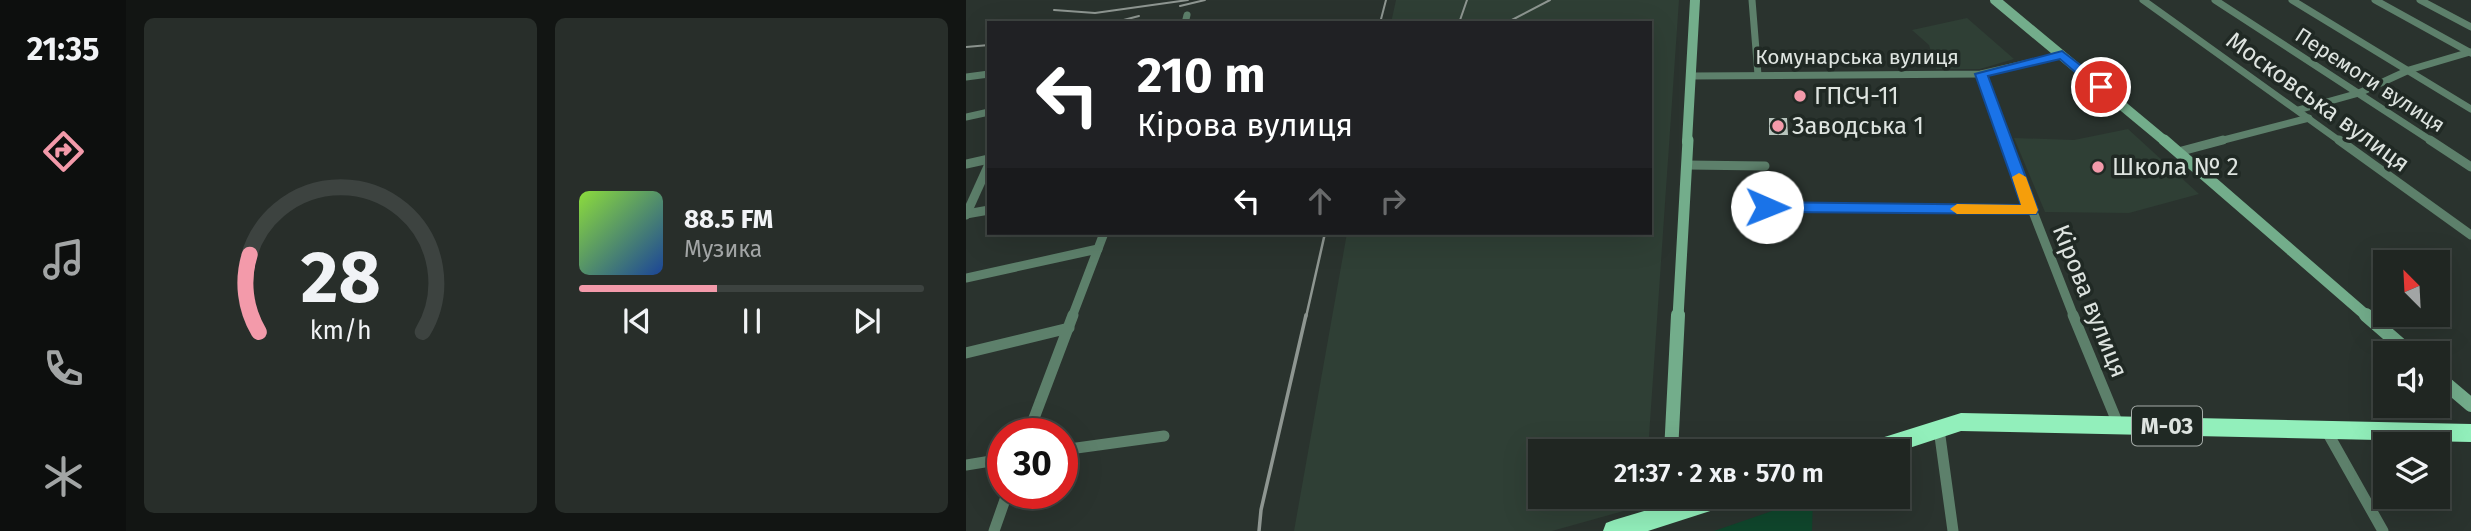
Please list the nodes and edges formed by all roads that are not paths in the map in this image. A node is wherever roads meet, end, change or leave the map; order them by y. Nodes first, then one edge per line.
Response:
1 (1695, 0) edge
2 (1752, 0) edge
3 (1995, 0) edge
4 (2143, 0) edge
5 (2215, 0) edge
6 (2292, 0) edge
7 (2375, 0) edge
8 (2420, 0) edge
9 (2471, 27) edge
10 (2470, 53) edge
11 (2062, 55) junction
12 (2409, 70) junction
13 (987, 74) edge
14 (1981, 74) junction
15 (1758, 75) junction
16 (1691, 76) junction
17 (966, 77) edge
18 (2359, 93) junction
19 (2471, 109) edge
20 (2298, 110) junction
21 (987, 112) edge
22 (966, 117) edge
23 (2309, 118) junction
24 (2178, 152) junction
25 (987, 162) edge
26 (966, 163) edge
27 (1687, 164) junction
28 (1765, 166) dead end
29 (2471, 166) edge
30 (987, 167) edge
31 (1767, 207) dead end
32 (987, 210) edge
33 (2031, 210) junction
34 (966, 214) edge
35 (1103, 235) edge
36 (2471, 235) edge
37 (1098, 249) junction
38 (966, 278) edge
39 (1069, 328) junction
40 (2396, 341) edge
41 (966, 353) edge
42 (2450, 387) edge
43 (2471, 405) edge
44 (1034, 418) edge
45 (2118, 424) junction
46 (1939, 429) junction
47 (2326, 430) junction
48 (2471, 433) edge
49 (1164, 436) dead end
50 (1672, 439) edge
51 (1908, 439) edge
52 (1078, 448) edge
53 (987, 462) edge
54 (966, 465) edge
55 (1002, 509) edge
56 (1662, 509) edge
57 (994, 531) edge
58 (1614, 531) edge
59 (1953, 531) edge
60 (2383, 531) edge

1 - 16 main road
2 - 15 street
3 - 11 main road
4 - 20 street, Московська вулиця
5 - 18 street, Перемоги вулиця
6 - 12 street
7 - 10 street
8 - 9 street
10 - 12 street
11 - 14 street, Комунарська вулиця
11 - 24 main road
12 - 18 street
12 - 19 street
13 - 17 street
14 - 15 street, Комунарська вулиця
14 - 33 street, Кірова вулиця
15 - 16 street, Комунарська вулиця
16 - 27 main road
18 - 20 street
18 - 29 street, Перемоги вулиця
20 - 23 street, Московська вулиця
21 - 22 street
23 - 24 street
23 - 36 street, Московська вулиця
24 - 40 main road
25 - 26 street
27 - 28 street
27 - 50 main road
30 - 34 street
31 - 33 street
32 - 34 street
33 - 45 street, Кірова вулиця
35 - 37 street
37 - 38 street
37 - 39 street
39 - 41 street
39 - 44 street
42 - 43 main road
45 - 46 highway, М-03
45 - 47 highway, М-03
46 - 51 highway, М-03
46 - 59 street
47 - 48 highway, М-03
47 - 60 street
49 - 52 street
53 - 54 street
55 - 57 street
56 - 58 highway

